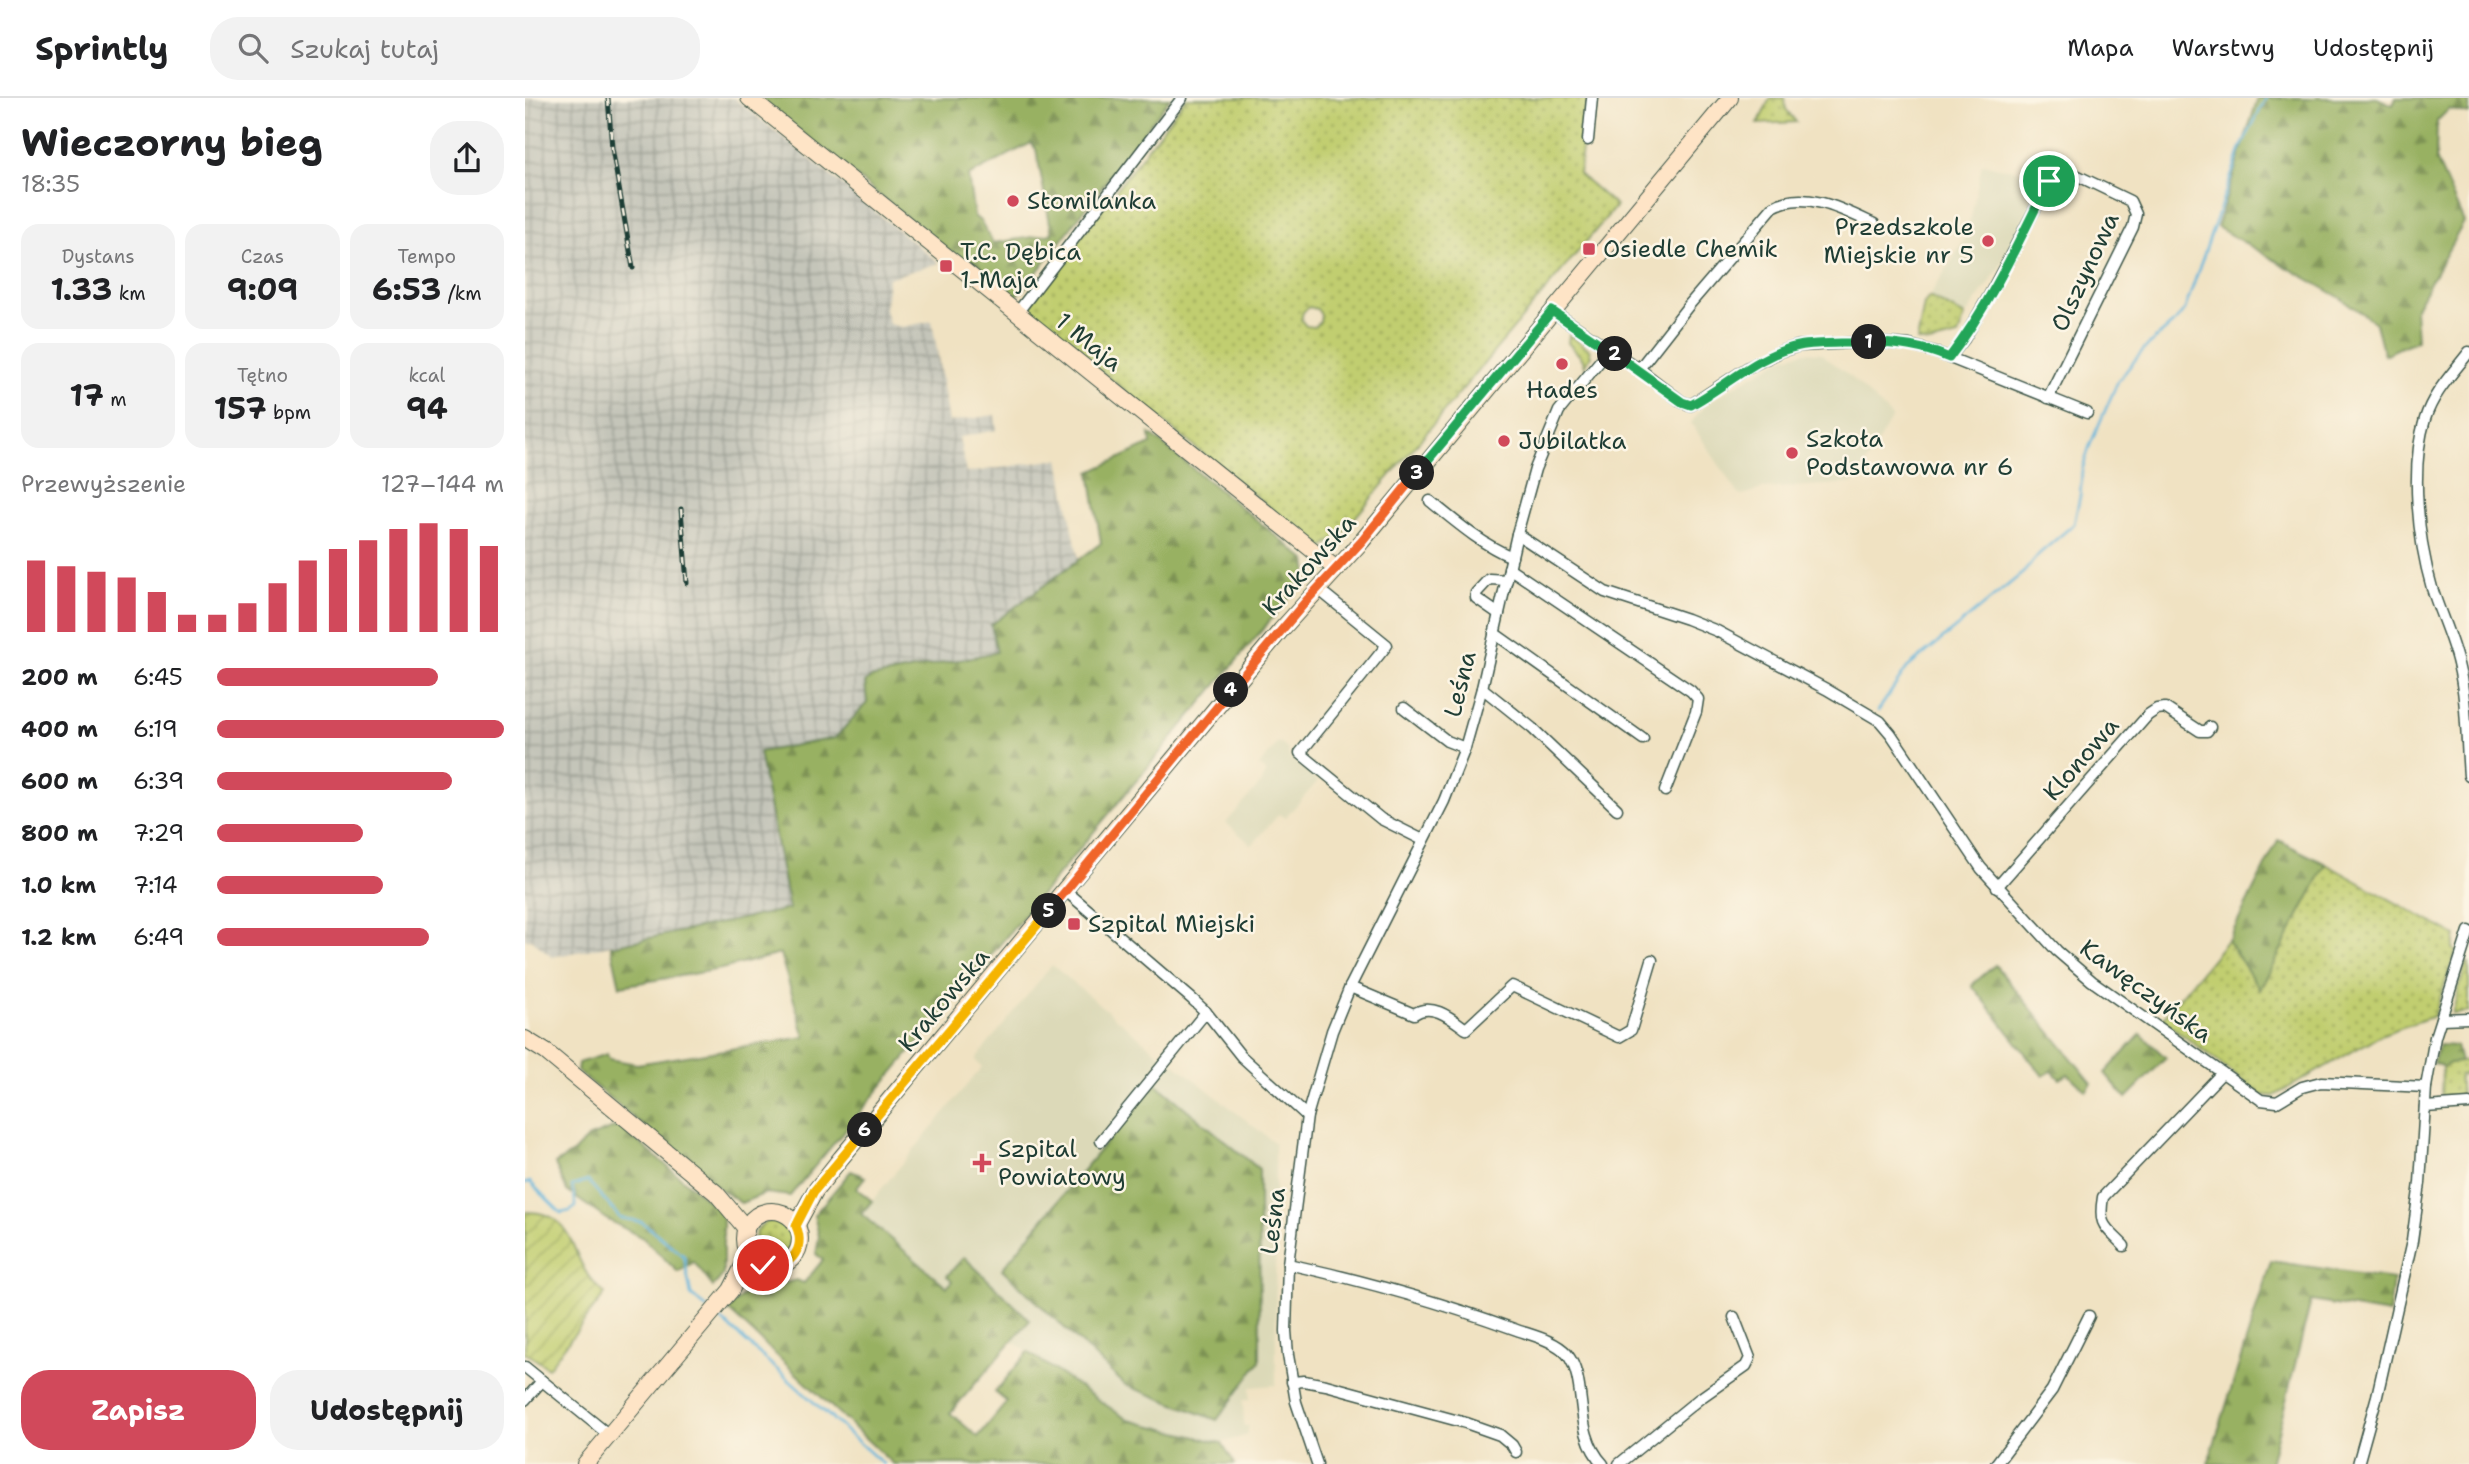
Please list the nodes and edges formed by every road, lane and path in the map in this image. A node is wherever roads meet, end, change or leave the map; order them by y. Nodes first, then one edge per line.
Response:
1 (749, 98) edge
2 (1182, 98) edge
3 (1592, 98) edge
4 (1730, 98) edge
5 (1588, 140) dead end
6 (1874, 224) dead end
7 (1552, 311) junction
8 (1017, 313) junction
9 (1609, 350) junction
10 (2469, 352) edge
11 (1949, 358) junction
12 (1639, 369) junction
13 (2048, 398) junction
14 (2087, 413) dead end
15 (1430, 501) dead end
16 (1517, 534) junction
17 (1335, 568) junction
18 (1509, 568) junction
19 (1317, 588) junction
20 (1499, 614) junction
21 (1494, 633) junction
22 (1482, 688) junction
23 (1403, 708) dead end
24 (2210, 727) dead end
25 (1643, 739) dead end
26 (1465, 748) junction
27 (2469, 776) edge
28 (1665, 791) dead end
29 (1617, 809) dead end
30 (1423, 841) junction
31 (1997, 887) junction
32 (1066, 891) junction
33 (2469, 931) edge
34 (1653, 960) dead end
35 (1350, 987) junction
36 (1206, 1012) junction
37 (2469, 1018) edge
38 (2441, 1019) junction
39 (525, 1039) edge
40 (2222, 1073) junction
41 (2426, 1087) junction
42 (2469, 1104) edge
43 (2425, 1107) junction
44 (1307, 1116) junction
45 (1101, 1141) dead end
46 (814, 1191) junction
47 (716, 1193) junction
48 (781, 1213) junction
49 (757, 1216) junction
50 (796, 1226) junction
51 (746, 1231) junction
52 (2124, 1246) dead end
53 (749, 1254) junction
54 (1288, 1264) junction
55 (763, 1265) junction
56 (731, 1290) junction
57 (2089, 1315) dead end
58 (1734, 1317) dead end
59 (525, 1367) edge
60 (542, 1381) junction
61 (1292, 1382) junction
62 (525, 1400) edge
63 (609, 1435) junction
64 (1515, 1452) dead end
65 (585, 1464) edge
66 (1317, 1464) edge
67 (1603, 1464) edge
68 (1619, 1464) edge
69 (1996, 1464) edge
70 (2358, 1464) edge

1 - 8 street, 1 Maja
2 - 8 street
3 - 5 street
4 - 7 street, Krakowska
6 - 12 street
7 - 9 street
7 - 17 street, Krakowska
8 - 17 street, 1 Maja
9 - 12 street
9 - 16 street, Leśna
10 - 27 street
11 - 12 street
11 - 13 street
11 - 13 street, Olszynowa
13 - 14 street
15 - 18 street
16 - 18 street, Leśna
16 - 31 street, Kawęczyńska
17 - 19 street, Krakowska
18 - 20 street, Leśna
18 - 20 street
18 - 28 street
19 - 30 street
19 - 32 street, Krakowska
20 - 21 street, Leśna
21 - 22 street, Leśna
21 - 25 street
22 - 26 street, Leśna
22 - 29 street
23 - 26 street
24 - 31 street, Klonowa
26 - 30 street, Leśna
30 - 35 street, Leśna
31 - 40 street, Kawęczyńska
32 - 36 street
32 - 46 street, Krakowska
33 - 38 street
34 - 35 street
35 - 44 street, Leśna
36 - 44 street
36 - 45 street
37 - 38 street
38 - 41 street
39 - 47 street
40 - 41 street, Kawęczyńska
40 - 52 street
41 - 43 street
42 - 43 street
43 - 70 street
44 - 54 street, Leśna
46 - 48 street, Krakowska
46 - 50 street, Krakowska
47 - 49 street
47 - 51 street
48 - 49 street
48 - 50 street
49 - 51 street
50 - 55 street
51 - 53 street
53 - 55 street
53 - 56 street
54 - 61 street, Leśna
54 - 67 street
55 - 56 street
56 - 63 street
57 - 69 street
58 - 68 street
59 - 60 street
60 - 62 street
60 - 63 street
61 - 64 street
61 - 66 street, Leśna
63 - 65 street

